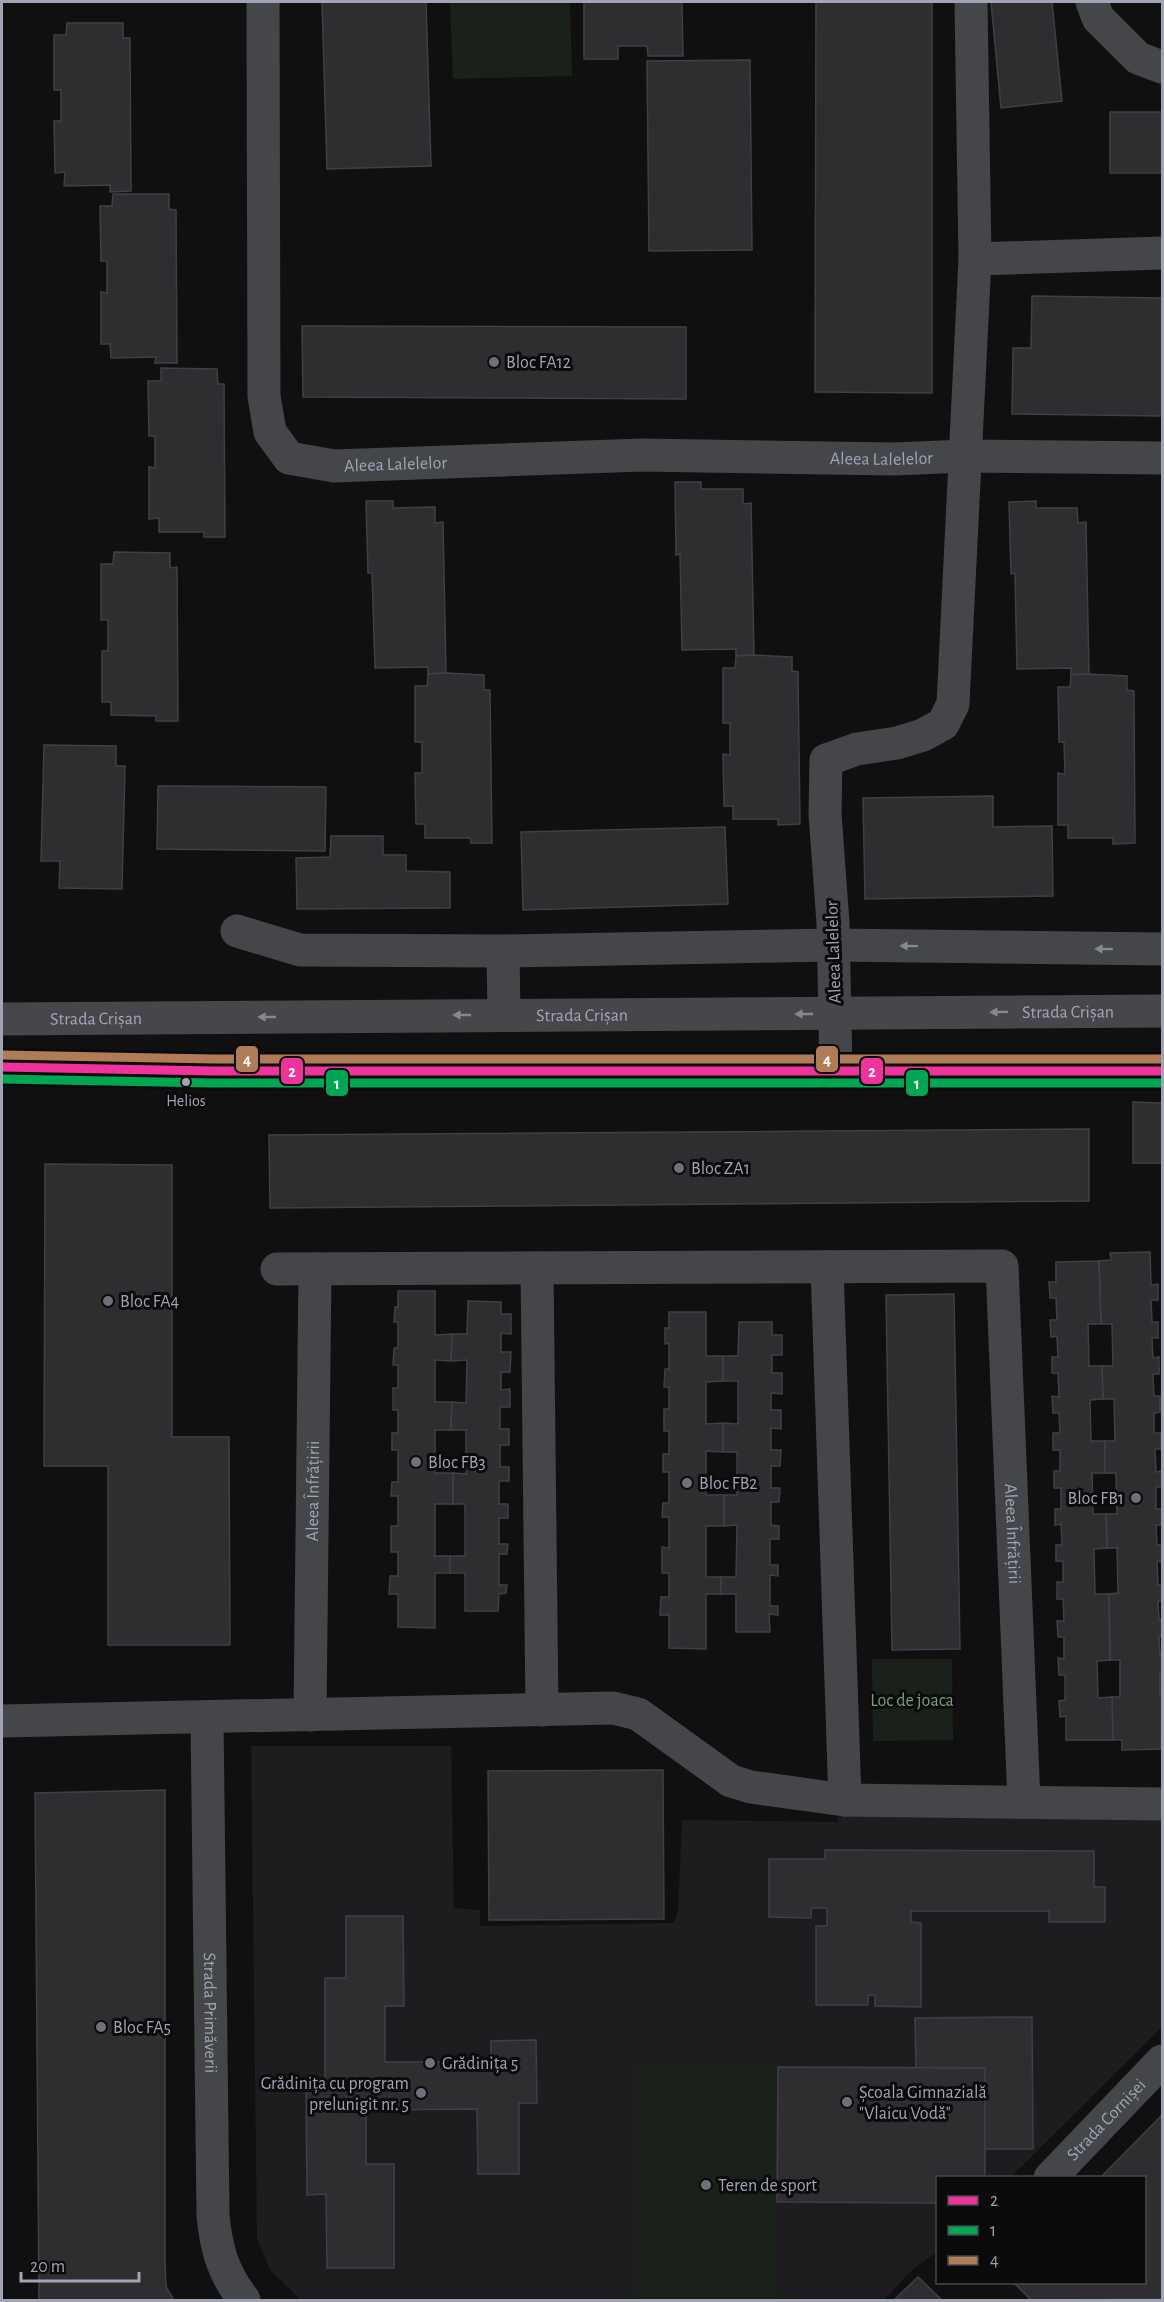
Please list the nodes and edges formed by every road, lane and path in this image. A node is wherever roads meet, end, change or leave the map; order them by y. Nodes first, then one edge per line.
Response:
1 (263, 2) edge
2 (971, 2) edge
3 (1092, 2) edge
4 (1162, 66) edge
5 (1162, 253) edge
6 (975, 259) junction
7 (965, 456) junction
8 (1162, 458) edge
9 (237, 931) dead end
10 (834, 945) junction
11 (1162, 950) edge
12 (503, 951) junction
13 (1162, 1011) edge
14 (836, 1014) junction
15 (504, 1015) junction
16 (2, 1019) edge
17 (2, 1067) edge
18 (836, 1070) junction
19 (1162, 1071) edge
20 (827, 1267) junction
21 (537, 1268) junction
22 (277, 1269) dead end
23 (315, 1269) junction
24 (542, 1710) junction
25 (310, 1714) junction
26 (207, 1716) junction
27 (2, 1721) edge
28 (845, 1800) junction
29 (1024, 1802) junction
30 (1162, 1804) edge
31 (1162, 2061) edge
32 (1052, 2176) edge
33 (244, 2301) edge

1 - 7 street, Aleea Lalelelor
2 - 6 street, Aleea Lalelelor
3 - 4 street
5 - 6 street
6 - 7 street, Aleea Lalelelor
7 - 8 street, Aleea Lalelelor
7 - 10 street, Aleea Lalelelor
9 - 12 street
11 -> 10 street
10 - 12 street
10 - 14 street, Aleea Lalelelor
12 - 15 street
13 -> 14 main road, Strada Crișan
14 -> 15 main road, Strada Crișan
14 - 18 street, Aleea Lalelelor
15 -> 16 main road, Strada Crișan
17 - 18 main road
18 - 19 main road
20 - 21 street
20 - 28 street
20 - 29 street, Aleea Înfrățirii
21 - 23 street
21 - 24 street
22 - 23 street
23 - 25 street, Aleea Înfrățirii
24 - 25 street
24 - 28 street
25 - 26 street
26 - 27 street
26 - 33 street, Strada Primăverii
28 - 29 street
29 - 30 street
31 - 32 street, Strada Cornișei

